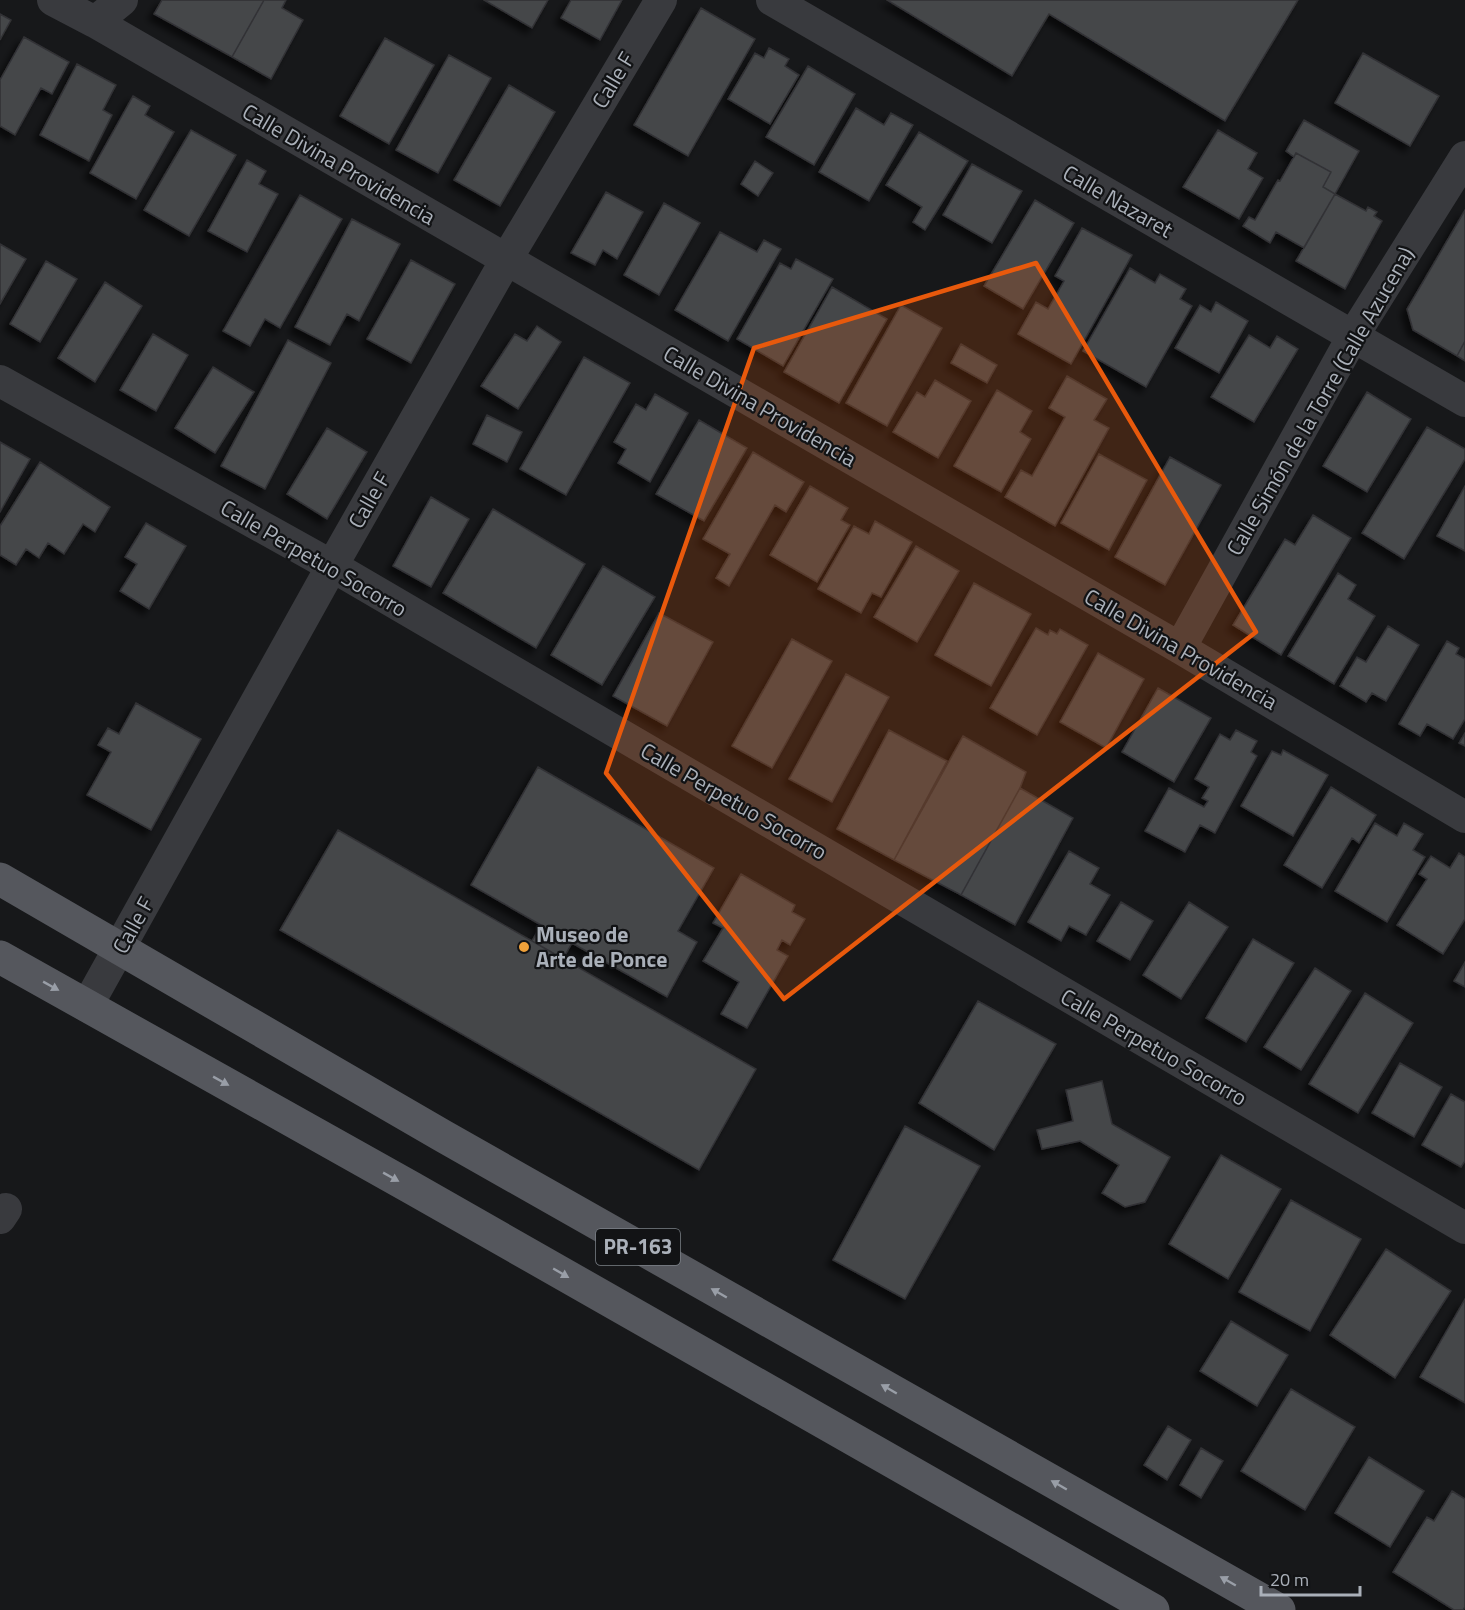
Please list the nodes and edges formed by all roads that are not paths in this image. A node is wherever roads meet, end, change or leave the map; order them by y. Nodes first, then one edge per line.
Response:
1 (52, 0) edge
2 (122, 0) edge
3 (661, 0) edge
4 (772, 0) edge
5 (95, 22) junction
6 (1465, 157) edge
7 (506, 260) junction
8 (1353, 336) junction
9 (0, 381) edge
10 (1465, 401) edge
11 (332, 566) junction
12 (1180, 648) junction
13 (1465, 817) edge
14 (0, 879) edge
15 (119, 948) junction
16 (0, 957) edge
17 (87, 1006) junction
18 (1465, 1228) edge
19 (1153, 1610) edge
20 (1279, 1610) edge

1 - 5 street, Calle Divina Providencia
2 - 5 street
3 - 7 street, Calle F
4 - 8 street, Calle Nazaret
5 - 7 street, Calle Divina Providencia
6 - 8 street, Calle Simón de la Torre (Calle Azucena)
7 - 11 street, Calle F
7 - 12 street, Calle Divina Providencia
8 - 10 street, Calle Nazaret
8 - 12 street, Calle Simón de la Torre (Calle Azucena)
9 - 11 street, Calle Perpetuo Socorro
11 - 15 street, Calle F
11 - 18 street, Calle Perpetuo Socorro
12 - 13 street, Calle Divina Providencia
14 - 15 main road, PR-163
15 - 17 street, Calle F
20 -> 15 main road, PR-163
16 -> 17 main road, PR-163
17 -> 19 main road, PR-163

